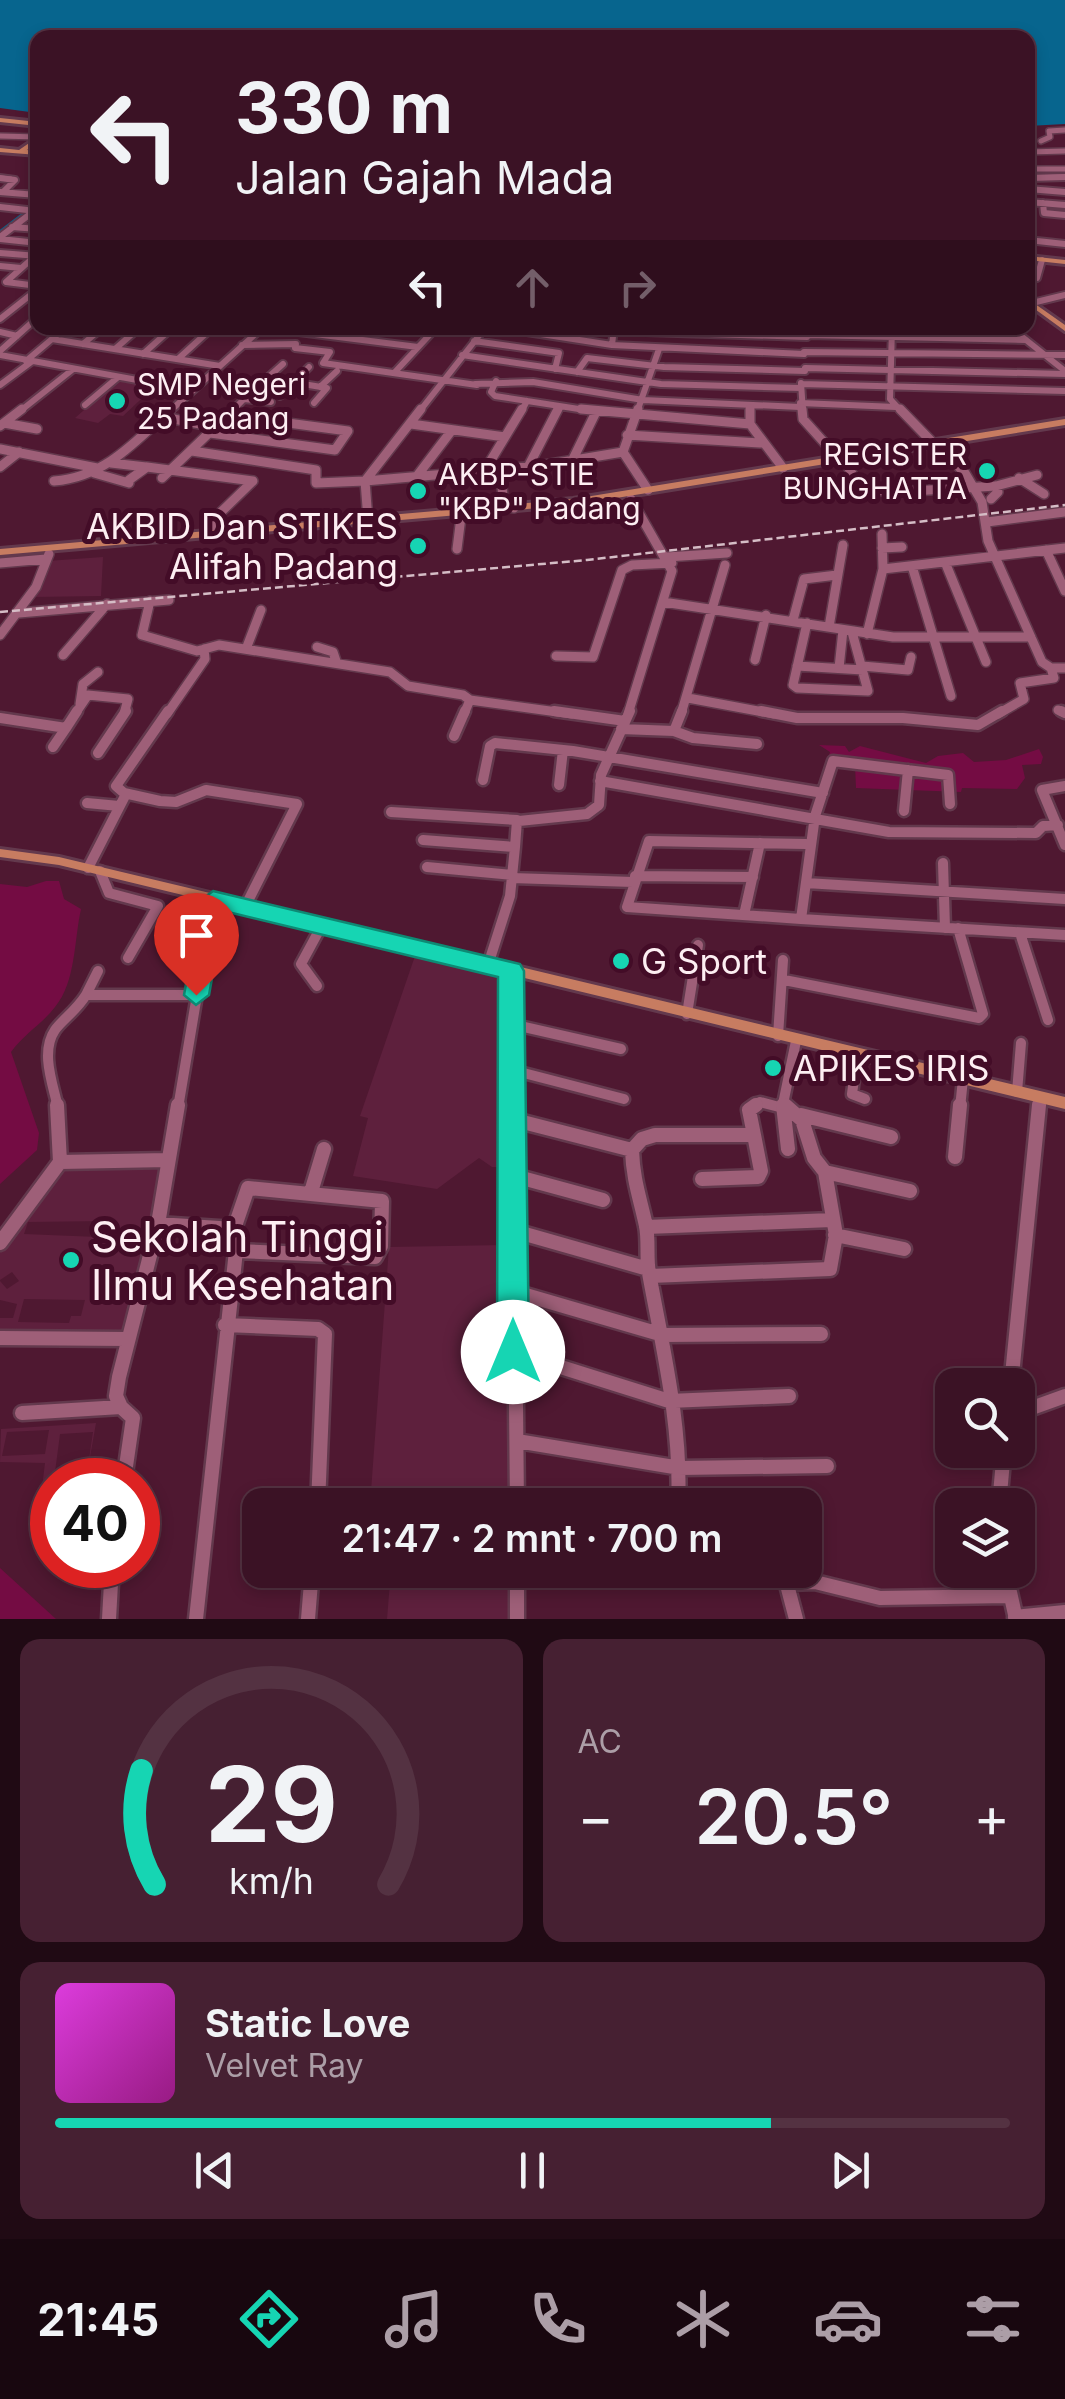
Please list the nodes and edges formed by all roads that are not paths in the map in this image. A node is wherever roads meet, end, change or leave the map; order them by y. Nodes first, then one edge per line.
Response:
1 (0, 119) edge
2 (30, 122) edge
3 (1065, 130) edge
4 (0, 136) edge
5 (30, 138) edge
6 (1035, 139) edge
7 (1041, 141) junction
8 (30, 144) edge
9 (1065, 151) edge
10 (2, 152) edge
11 (20, 152) junction
12 (1035, 152) edge
13 (1044, 152) junction
14 (30, 153) edge
15 (1035, 169) edge
16 (1065, 169) edge
17 (1065, 177) edge
18 (0, 178) edge
19 (1035, 178) edge
20 (1035, 189) edge
21 (5, 192) edge
22 (1065, 192) edge
23 (30, 198) edge
24 (1035, 202) edge
25 (1043, 203) junction
26 (0, 204) edge
27 (1065, 205) edge
28 (30, 207) edge
29 (30, 207) edge
30 (22, 214) junction
31 (1044, 214) junction
32 (30, 215) edge
33 (1065, 215) edge
34 (1044, 224) dead end
35 (12, 227) junction
36 (30, 228) edge
37 (0, 236) edge
38 (1035, 241) edge
39 (30, 242) edge
40 (1065, 244) edge
41 (0, 253) edge
42 (30, 256) edge
43 (1035, 259) edge
44 (1042, 260) junction
45 (30, 261) edge
46 (1065, 262) edge
47 (0, 266) edge
48 (21, 268) junction
49 (1036, 278) dead end
50 (6, 282) edge
51 (0, 292) edge
52 (30, 295) edge
53 (1065, 295) edge
54 (1035, 302) edge
55 (1035, 307) edge
56 (1065, 318) edge
57 (0, 319) edge
58 (1052, 320) junction
59 (30, 325) edge
60 (1065, 330) edge
61 (0, 332) edge
62 (56, 335) edge
63 (94, 335) edge
64 (131, 335) edge
65 (164, 335) edge
66 (204, 335) edge
67 (255, 335) edge
68 (352, 335) edge
69 (391, 335) edge
70 (429, 335) edge
71 (479, 335) edge
72 (564, 335) edge
73 (587, 335) edge
74 (613, 335) edge
75 (807, 335) edge
76 (892, 335) edge
77 (910, 335) edge
78 (927, 335) edge
79 (962, 335) edge
80 (1020, 335) edge
81 (17, 336) junction
82 (928, 338) junction
83 (963, 338) junction
84 (52, 339) junction
85 (474, 340) junction
86 (586, 340) junction
87 (1026, 340) junction
88 (385, 341) junction
89 (83, 344) junction
90 (242, 345) junction
91 (612, 345) junction
92 (418, 347) junction
93 (659, 348) junction
94 (115, 349) junction
95 (0, 353) edge
96 (804, 353) junction
97 (143, 354) junction
98 (893, 354) junction
99 (462, 355) junction
100 (1065, 355) edge
101 (1047, 357) junction
102 (178, 359) junction
103 (28, 362) junction
104 (283, 364) dead end
105 (220, 366) junction
106 (655, 366) junction
107 (310, 368) dead end
108 (554, 369) junction
109 (72, 370) junction
110 (337, 370) dead end
111 (805, 370) junction
112 (894, 370) junction
113 (396, 372) junction
114 (577, 372) junction
115 (1065, 372) edge
116 (117, 378) junction
117 (268, 378) junction
118 (444, 379) junction
119 (650, 382) junction
120 (295, 383) junction
121 (0, 384) edge
122 (494, 384) junction
123 (801, 386) junction
124 (320, 387) junction
125 (892, 387) junction
126 (192, 390) junction
127 (1065, 391) edge
128 (251, 394) junction
129 (280, 396) dead end
130 (643, 400) junction
131 (527, 401) junction
132 (271, 402) dead end
133 (314, 403) dead end
134 (85, 405) dead end
135 (750, 405) junction
136 (800, 405) junction
137 (559, 406) junction
138 (896, 407) junction
139 (596, 412) junction
140 (228, 415) junction
141 (163, 417) junction
142 (634, 417) junction
143 (2, 424) edge
144 (411, 424) junction
145 (750, 424) junction
146 (1065, 426) edge
147 (38, 429) dead end
148 (213, 430) junction
149 (452, 430) junction
150 (627, 435) junction
151 (505, 437) junction
152 (760, 443) junction
153 (937, 446) junction
154 (0, 449) edge
155 (192, 451) junction
156 (18, 452) junction
157 (623, 452) junction
158 (573, 459) junction
159 (267, 462) junction
160 (843, 462) junction
161 (111, 463) junction
162 (147, 467) junction
163 (528, 467) junction
164 (810, 467) junction
165 (0, 468) edge
166 (783, 468) junction
167 (485, 470) junction
168 (96, 471) junction
169 (171, 471) junction
170 (417, 476) junction
171 (501, 476) dead end
172 (1037, 476) dead end
173 (162, 478) dead end
174 (1018, 478) junction
175 (54, 480) dead end
176 (253, 480) junction
177 (365, 480) junction
178 (996, 486) junction
179 (975, 487) junction
180 (648, 490) junction
181 (1044, 494) dead end
182 (631, 499) junction
183 (991, 499) dead end
184 (514, 508) junction
185 (1065, 512) edge
186 (462, 518) junction
187 (368, 520) junction
188 (987, 522) junction
189 (273, 531) junction
190 (206, 534) junction
191 (243, 534) junction
192 (882, 534) dead end
193 (142, 543) junction
194 (843, 546) dead end
195 (902, 547) dead end
196 (882, 548) junction
197 (1065, 548) edge
198 (457, 549) dead end
199 (1046, 550) junction
200 (726, 552) dead end
201 (994, 555) junction
202 (47, 556) junction
203 (0, 557) edge
204 (669, 560) junction
205 (945, 562) junction
206 (726, 565) dead end
207 (912, 566) junction
208 (883, 569) junction
209 (837, 575) junction
210 (1065, 591) edge
211 (169, 600) dead end
212 (150, 601) junction
213 (663, 602) junction
214 (107, 604) junction
215 (713, 608) junction
216 (261, 610) dead end
217 (19, 613) junction
218 (766, 615) junction
219 (793, 620) junction
220 (806, 623) junction
221 (829, 627) junction
222 (848, 631) junction
223 (868, 634) junction
224 (0, 635) edge
225 (1031, 637) junction
226 (934, 638) junction
227 (977, 638) junction
228 (317, 647) dead end
229 (204, 649) junction
230 (246, 649) junction
231 (63, 655) dead end
232 (556, 656) dead end
233 (911, 657) dead end
234 (754, 660) dead end
235 (336, 661) junction
236 (986, 662) dead end
237 (797, 666) junction
238 (839, 668) junction
239 (863, 668) junction
240 (1051, 668) junction
241 (1065, 668) edge
242 (98, 672) dead end
243 (951, 696) dead end
244 (688, 698) junction
245 (470, 700) junction
246 (80, 705) junction
247 (0, 718) edge
248 (623, 725) junction
249 (66, 728) junction
250 (674, 730) junction
251 (454, 736) dead end
252 (757, 744) dead end
253 (53, 747) dead end
254 (563, 750) junction
255 (98, 753) dead end
256 (608, 756) junction
257 (908, 770) junction
258 (483, 780) dead end
259 (600, 781) junction
260 (559, 785) dead end
261 (1065, 786) edge
262 (823, 792) junction
263 (126, 794) junction
264 (87, 803) dead end
265 (950, 804) dead end
266 (119, 806) junction
267 (904, 811) dead end
268 (391, 812) dead end
269 (815, 818) junction
270 (519, 821) junction
271 (1058, 825) junction
272 (423, 840) dead end
273 (760, 844) junction
274 (806, 844) junction
275 (1065, 845) edge
276 (515, 847) junction
277 (0, 852) edge
278 (943, 862) dead end
279 (427, 867) dead end
280 (94, 870) junction
281 (512, 876) junction
282 (753, 877) junction
283 (634, 879) junction
284 (806, 883) junction
285 (942, 892) junction
286 (1065, 899) edge
287 (213, 900) junction
288 (245, 907) junction
289 (744, 915) junction
290 (801, 919) junction
291 (322, 925) junction
292 (952, 928) junction
293 (1020, 934) junction
294 (1065, 934) edge
295 (698, 945) dead end
296 (128, 958) dead end
297 (783, 960) dead end
298 (488, 965) junction
299 (511, 971) junction
300 (98, 972) dead end
301 (784, 980) junction
302 (317, 986) dead end
303 (86, 995) junction
304 (196, 995) junction
305 (686, 1014) junction
306 (1048, 1020) dead end
307 (511, 1024) junction
308 (778, 1036) junction
309 (796, 1041) junction
310 (1022, 1043) dead end
311 (620, 1049) dead end
312 (857, 1056) junction
313 (512, 1070) junction
314 (963, 1079) junction
315 (1017, 1092) junction
316 (1040, 1097) junction
317 (865, 1099) dead end
318 (624, 1100) dead end
319 (1063, 1100) edge
320 (783, 1104) junction
321 (800, 1115) junction
322 (511, 1119) junction
323 (754, 1135) junction
324 (891, 1137) dead end
325 (324, 1148) dead end
326 (788, 1149) dead end
327 (632, 1150) junction
328 (954, 1156) dead end
329 (168, 1160) junction
330 (60, 1162) junction
331 (825, 1172) junction
332 (511, 1174) junction
333 (702, 1179) dead end
334 (910, 1191) dead end
335 (311, 1192) junction
336 (604, 1200) dead end
337 (832, 1220) junction
338 (158, 1224) junction
339 (646, 1228) junction
340 (234, 1229) junction
341 (511, 1230) junction
342 (835, 1235) junction
343 (0, 1243) edge
344 (904, 1250) dead end
345 (236, 1251) junction
346 (649, 1272) junction
347 (512, 1291) junction
348 (225, 1325) junction
349 (821, 1334) dead end
350 (663, 1335) junction
351 (0, 1338) edge
352 (127, 1339) junction
353 (513, 1352) junction
354 (1013, 1368) edge
355 (789, 1396) dead end
356 (1065, 1396) edge
357 (670, 1401) junction
358 (121, 1407) junction
359 (1035, 1407) edge
360 (22, 1413) dead end
361 (518, 1441) junction
362 (127, 1458) edge
363 (828, 1466) dead end
364 (680, 1468) junction
365 (319, 1488) edge
366 (517, 1488) edge
367 (679, 1488) edge
368 (822, 1584) edge
369 (110, 1588) edge
370 (311, 1588) edge
371 (517, 1588) edge
372 (789, 1588) edge
373 (1007, 1588) edge
374 (1009, 1596) junction
375 (1065, 1612) edge
376 (1015, 1618) edge
377 (108, 1619) edge
378 (196, 1619) edge
379 (308, 1619) edge
380 (517, 1619) edge
381 (796, 1619) edge

1 - 2 main road
3 - 7 street
4 - 5 street
6 - 7 street
7 - 13 street
8 - 11 main road
9 - 13 street
10 - 11 main road
11 - 14 main road
12 - 13 street
15 - 16 street
17 - 19 street
18 - 21 street
20 - 22 street
21 - 23 street
21 - 26 street
24 - 25 street
25 - 27 street
25 - 31 street
26 - 30 street
28 - 30 street
29 - 30 street
30 - 32 street
30 - 35 street
30 - 37 street
31 - 33 street
31 - 34 street
35 - 36 street
35 - 37 street
37 - 39 street
38 - 40 street
41 - 42 street
43 - 44 main road
44 - 46 main road
44 - 49 street
45 - 48 street
47 - 48 street
48 - 50 street
50 - 51 street
52 - 57 street
53 - 54 street
55 - 58 main road
56 - 58 street
58 - 60 main road
59 - 81 street
61 - 81 street
62 - 84 street
63 - 89 street
64 - 94 street
65 - 97 street
66 - 102 street
67 - 90 street
68 - 88 street
69 - 88 street
70 - 92 street
71 - 85 street
72 - 86 street
73 - 86 street
74 - 91 street
75 - 96 street
76 - 98 street
77 - 82 street
78 - 82 street
79 - 83 street
80 - 87 street
81 - 95 street
82 - 83 street
83 - 87 street
84 - 89 street
84 - 103 street
85 - 99 street
85 - 108 street
86 - 91 street
87 - 101 street
88 - 92 street
89 - 94 street
90 - 105 street
90 - 113 street
91 - 93 street
92 - 113 street
93 - 96 street
93 - 106 street
94 - 97 street
95 - 103 street
96 - 98 street
96 - 111 street
97 - 102 street
98 - 101 street
98 - 112 street
99 - 108 street
99 - 118 street
100 - 101 street
101 - 115 street
102 - 105 street
103 - 109 street
103 - 121 street
104 - 117 street
105 - 126 street
106 - 111 street
106 - 114 street
106 - 119 street
107 - 120 street
108 - 114 street
109 - 116 street
109 - 143 street
110 - 124 street
111 - 112 street
111 - 123 street
112 - 115 street
112 - 125 street
113 - 118 street
114 - 119 street
116 - 126 street
116 - 134 street
117 - 120 street
117 - 128 street
118 - 122 street
118 - 144 street
119 - 123 street
119 - 130 street
120 - 124 street
120 - 129 street
122 - 130 street
122 - 131 street
123 - 125 street
123 - 136 street
124 - 133 street
125 - 127 street
125 - 138 street
126 - 141 street
128 - 132 street
128 - 140 street
130 - 135 street
130 - 142 street
131 - 137 street
131 - 151 street
135 - 136 street
135 - 145 street
136 - 138 street
136 - 160 street
137 - 139 street
137 - 163 street
138 - 153 street
139 - 142 street
139 - 158 street
140 - 148 street
140 - 148 street
141 - 148 street
141 - 161 street
142 - 145 street
142 - 150 street
143 - 147 street
144 - 149 street
144 - 177 street
145 - 152 street
146 - 153 main road
146 - 153 main road
148 - 155 street
149 - 151 street
149 - 170 street
150 - 152 street
150 - 157 street
151 - 167 street
152 - 166 street
153 - 160 main road
153 - 179 street
154 - 156 street
155 - 159 street
155 - 169 street
156 - 165 street
156 - 168 street
157 - 158 street
157 - 180 street
158 - 163 street
159 - 176 street
159 - 177 street
160 - 164 main road
160 - 179 street
161 - 162 street
161 - 168 street
162 - 168 street
162 - 169 street
163 - 167 street
164 - 166 main road
164 - 182 main road
166 - 180 main road
167 - 170 street
168 - 175 street
169 - 173 street
169 - 176 street
170 - 177 street
171 - 184 street
172 - 174 street
174 - 178 street
174 - 181 street
176 - 190 street
177 - 187 street
178 - 179 street
178 - 183 street
179 - 188 street
180 - 184 main road
182 - 186 main road
182 - 204 street
184 - 187 main road
185 - 188 street
186 - 189 main road
186 - 198 street
187 - 189 main road
188 - 201 street
189 - 191 main road
190 - 191 main road
190 - 193 main road
191 - 193 main road
192 - 196 street
193 - 202 main road
193 - 203 main road
194 - 209 street
195 - 196 street
196 - 208 street
197 - 199 street
199 - 201 street
199 - 210 street
200 - 204 street
201 - 205 street
201 - 225 street
202 - 203 main road
202 - 217 street
204 - 213 street
204 - 232 street
205 - 207 street
205 - 227 street
206 - 215 street
207 - 208 street
207 - 226 street
208 - 223 street
209 - 219 street
209 - 221 street
211 - 212 street
212 - 214 street
212 - 229 street
213 - 215 street
213 - 248 street
214 - 217 street
214 - 231 street
215 - 218 street
215 - 244 street
216 - 230 street
217 - 224 street
218 - 219 street
218 - 234 street
219 - 220 street
220 - 221 street
220 - 237 street
221 - 222 street
222 - 223 street
222 - 238 street
222 - 239 street
223 - 226 street
225 - 227 street
225 - 240 street
226 - 227 street
226 - 243 street
227 - 236 street
228 - 235 street
229 - 230 street
229 - 263 street
230 - 235 street
233 - 239 street
235 - 245 street
237 - 238 street
237 - 239 street
238 - 239 street
240 - 241 street
240 - 244 street
242 - 246 street
244 - 250 street
245 - 248 street
245 - 251 street
246 - 249 street
246 - 255 street
247 - 249 street
248 - 250 street
248 - 256 street
249 - 253 street
250 - 252 street
254 - 256 street
254 - 258 street
254 - 260 street
256 - 259 street
256 - 262 street
257 - 262 street
257 - 265 street
257 - 267 street
259 - 269 street
259 - 270 street
261 - 271 street
262 - 269 street
263 - 266 street
263 - 288 street
264 - 266 street
266 - 280 street
268 - 270 street
269 - 271 street
269 - 274 street
270 - 276 street
271 - 275 street
272 - 276 street
273 - 274 street
273 - 282 street
273 - 283 street
274 - 284 street
276 - 281 street
277 - 280 main road
278 - 285 street
279 - 281 street
280 - 287 main road
280 - 296 street
281 - 283 street
281 - 298 street
282 - 283 street
282 - 289 street
283 - 289 street
284 - 285 street
284 - 290 street
285 - 286 street
285 - 292 street
287 - 288 main road
287 - 304 street
288 - 291 main road
289 - 290 street
290 - 292 street
291 - 298 main road
291 - 302 street
292 - 293 street
292 - 301 street
293 - 294 street
293 - 306 street
295 - 305 street
297 - 301 street
298 - 299 main road
299 - 305 main road
299 - 307 street
300 - 303 street
301 - 308 street
303 - 304 street
303 - 330 street
304 - 329 street
305 - 308 main road
307 - 311 street
307 - 313 street
308 - 309 main road
309 - 312 main road
309 - 320 street
310 - 315 street
312 - 314 main road
312 - 317 street
313 - 318 street
313 - 322 street
314 - 315 main road
314 - 328 street
315 - 316 main road
316 - 319 main road
316 - 354 street
320 - 321 street
320 - 323 street
320 - 326 street
321 - 324 street
321 - 331 street
322 - 327 street
322 - 332 street
323 - 327 street
323 - 333 street
325 - 335 street
327 - 339 street
329 - 330 street
329 - 338 street
330 - 343 street
331 - 334 street
331 - 337 street
332 - 336 street
332 - 341 street
335 - 340 street
335 - 345 street
337 - 339 street
337 - 342 street
338 - 340 street
338 - 352 street
339 - 346 street
340 - 345 street
341 - 346 street
341 - 347 street
342 - 344 street
342 - 346 street
345 - 348 street
346 - 350 street
347 - 350 street
347 - 353 street
348 - 365 street
348 - 378 street
349 - 350 street
350 - 357 street
351 - 352 street
352 - 358 street
353 - 357 street
353 - 361 street
355 - 357 street
356 - 359 street
357 - 364 street
358 - 360 street
358 - 362 street
361 - 364 street
361 - 366 street
363 - 364 street
364 - 367 street
368 - 374 street
369 - 377 street
370 - 379 street
371 - 380 street
372 - 381 street
373 - 374 street
374 - 376 street
375 - 376 street

